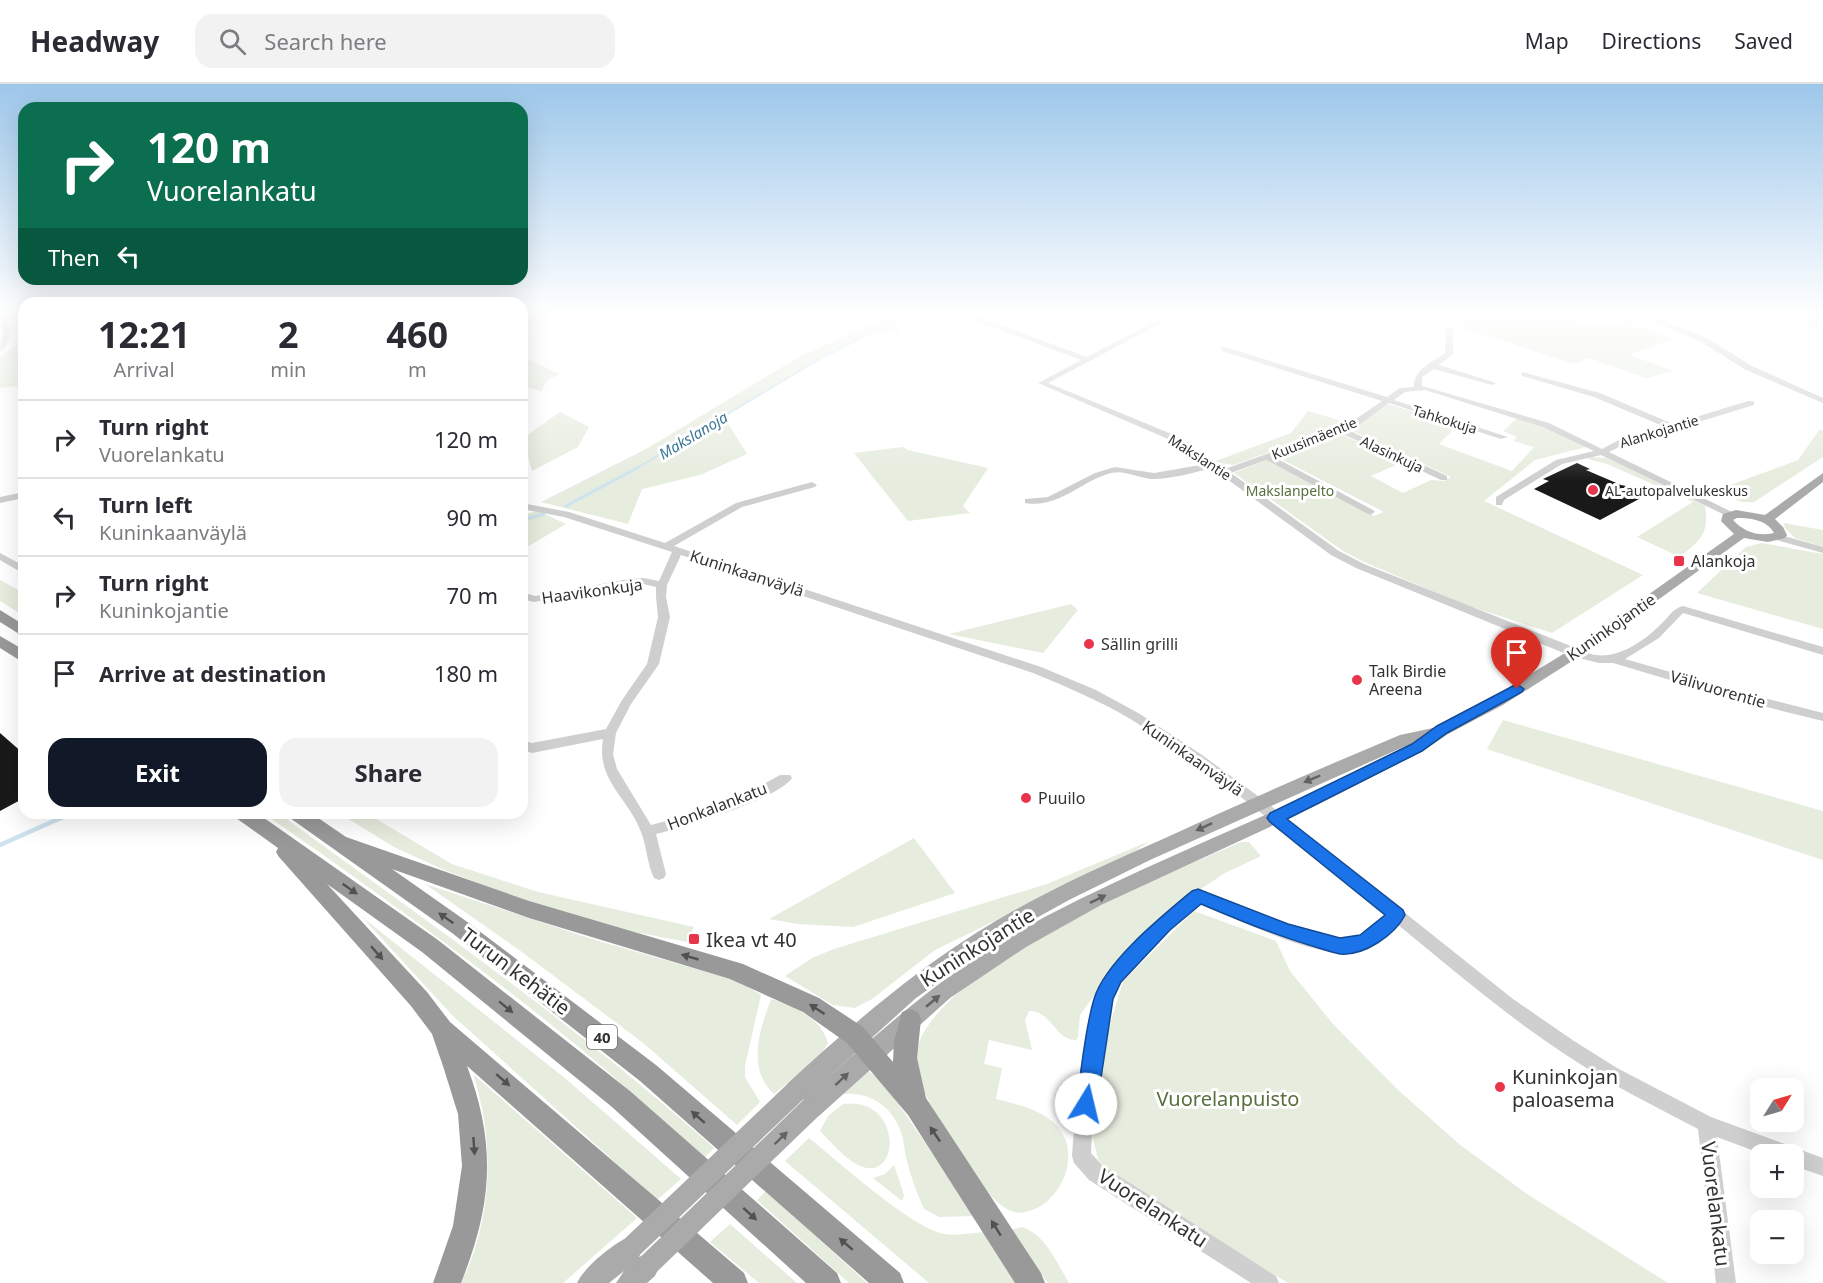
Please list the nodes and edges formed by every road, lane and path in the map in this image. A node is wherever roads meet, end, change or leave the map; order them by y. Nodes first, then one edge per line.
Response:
1 (1068, 369) edge
2 (1286, 369) edge
3 (1429, 369) edge
4 (1443, 369) edge
5 (1751, 369) edge
6 (1525, 374) dead end
7 (1492, 383) dead end
8 (1418, 388) junction
9 (1387, 400) junction
10 (1823, 401) edge
11 (1751, 403) dead end
12 (1673, 427) junction
13 (1341, 430) junction
14 (1504, 437) dead end
15 (1602, 452) junction
16 (1266, 457) junction
17 (1214, 465) junction
18 (1225, 472) junction
19 (1823, 476) edge
20 (1444, 478) dead end
21 (812, 485) dead end
22 (18, 496) edge
23 (0, 500) edge
24 (1028, 501) dead end
25 (1499, 503) dead end
26 (528, 507) edge
27 (1370, 512) dead end
28 (1731, 515) junction
29 (1766, 520) junction
30 (1743, 533) junction
31 (1778, 537) junction
32 (672, 549) junction
33 (1823, 550) edge
34 (0, 556) edge
35 (18, 567) edge
36 (662, 585) junction
37 (528, 597) edge
38 (0, 615) edge
39 (18, 628) edge
40 (0, 641) edge
41 (1823, 651) edge
42 (1575, 653) junction
43 (18, 654) edge
44 (1614, 659) junction
45 (1823, 717) edge
46 (1442, 730) junction
47 (610, 733) junction
48 (528, 747) edge
49 (785, 778) dead end
50 (1257, 803) junction
51 (1275, 818) junction
52 (251, 819) edge
53 (306, 819) edge
54 (268, 831) junction
55 (648, 831) junction
56 (340, 843) junction
57 (659, 874) dead end
58 (1396, 915) junction
59 (910, 1019) junction
60 (442, 1029) junction
61 (863, 1044) junction
62 (917, 1107) junction
63 (1706, 1124) junction
64 (1760, 1144) edge
65 (1804, 1160) edge
66 (1823, 1167) edge
67 (635, 1266) edge
68 (1025, 1275) edge
69 (447, 1283) edge
70 (590, 1283) edge
71 (734, 1283) edge
72 (827, 1283) edge
73 (890, 1283) edge
74 (1269, 1283) edge
75 (1726, 1283) edge

1 - 17 street, Makslantie
2 - 9 street, Tahkokuja
3 - 8 street
4 - 7 street
5 - 10 street
6 - 12 street
8 - 9 street, Kuusimäentie
8 - 15 street
9 - 13 street, Kuusimäentie
9 - 14 street, Tahkokuja
11 - 12 street, Alankojantie
12 - 15 street, Alankojantie
13 - 16 street, Kuusimäentie
13 - 20 street, Alasinkuja
15 - 25 street
15 - 28 street, Alankojantie
16 - 18 street, Kuusimäentie
16 - 27 street
17 - 18 street, Makslantie
17 - 24 street
18 - 42 street, Makslantie
19 - 29 main road
21 - 32 street
22 - 23 street
26 - 32 street, Kuninkaanväylä
28 - 29 main road
28 - 30 main road
29 - 31 main road
30 - 31 main road
30 - 42 main road, Kuninkojantie
31 - 33 street
32 - 36 street, Honkalankatu
32 - 50 street, Kuninkaanväylä
34 - 35 street
36 - 37 street, Haavikonkuja
36 - 47 street, Honkalankatu
38 - 39 highway
40 - 43 highway
41 - 44 street
42 - 44 street, Makslantie
42 - 46 main road, Kuninkojantie
44 - 45 street, Välivuorentie
46 -> 50 main road, Kuninkojantie
46 - 51 main road, Kuninkojantie
47 - 48 street
47 - 55 street, Honkalankatu
49 - 55 street, Honkalankatu
50 - 51 street, Kuninkaanväylä
50 -> 61 main road, Kuninkojantie
51 - 58 street, Kuninkaanväylä
59 -> 51 main road, Kuninkojantie
52 - 54 highway, Turun kehätie / 40
53 - 56 highway, Turun kehätie / 40
54 -> 60 highway
54 -> 72 highway, Turun kehätie / 40
55 - 57 street, Honkalankatu
61 -> 56 highway
73 -> 56 highway, Turun kehätie / 40
58 - 63 street, Kuninkaanväylä
58 - 74 street, Vuorelankatu
59 - 61 main road, Kuninkojantie
59 - 62 highway
60 -> 69 highway
60 -> 71 highway
61 - 62 highway
61 - 67 main road, Kuninkojantie, bridge
68 -> 62 highway
63 - 64 street, Kuninkaanväylä
63 - 75 street, Vuorelankatu
65 - 66 street, Kuninkaanväylä
67 - 70 main road, Kuninkojantie

